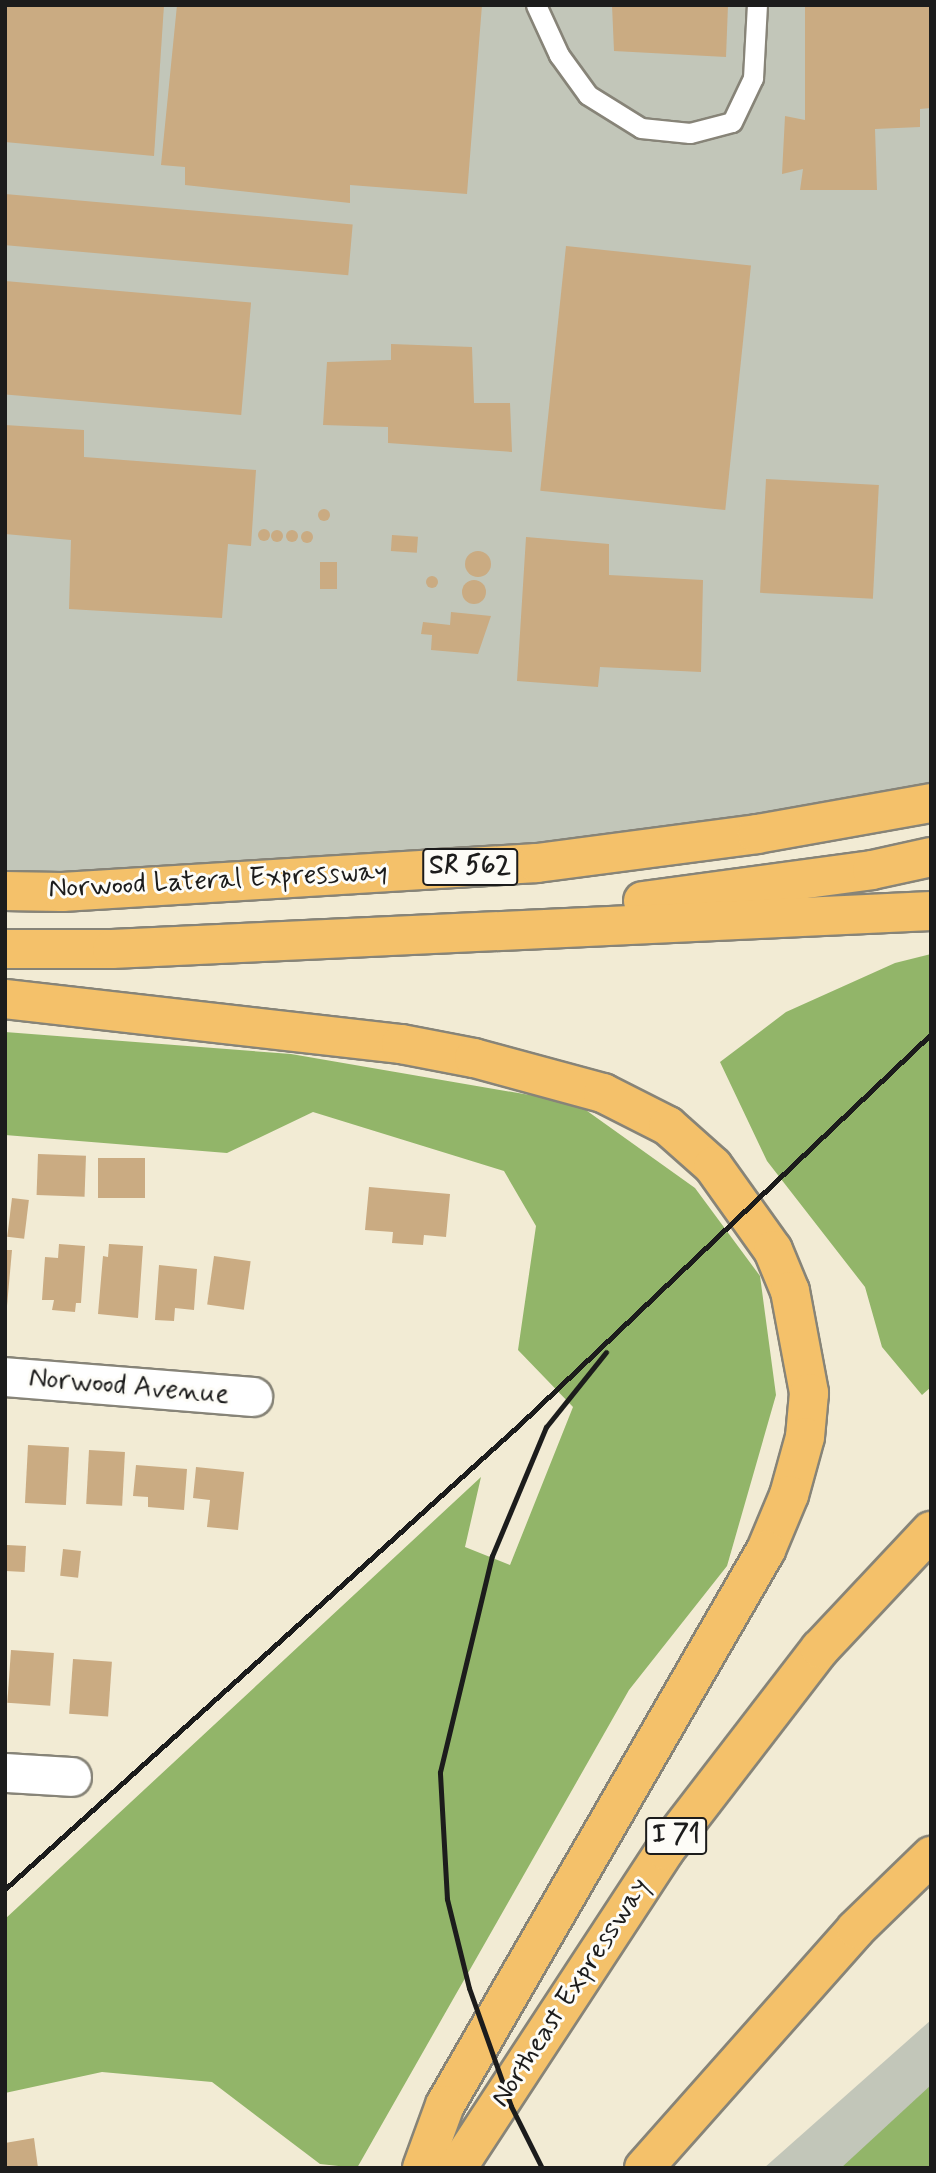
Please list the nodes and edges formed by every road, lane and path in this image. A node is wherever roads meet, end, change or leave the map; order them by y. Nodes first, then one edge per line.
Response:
1 (536, 5) edge
2 (757, 5) edge
3 (931, 803) edge
4 (931, 857) edge
5 (5, 891) edge
6 (931, 912) edge
7 (447, 931) junction
8 (5, 949) edge
9 (5, 999) edge
10 (5, 1377) edge
11 (253, 1397) dead end
12 (931, 1531) edge
13 (5, 1773) edge
14 (72, 1777) dead end
15 (931, 1856) edge
16 (422, 2168) edge
17 (457, 2168) edge
18 (644, 2168) edge

1 - 2 lane
3 - 5 highway, Norwood Lateral Expressway / SR 562
4 - 7 highway
6 - 7 highway
7 - 8 highway, Norwood Lateral Expressway / SR 562
9 - 16 highway
10 - 11 street, Norwood Avenue
12 - 17 highway, Northeast Expressway / I 71
13 - 14 street
15 - 18 highway

